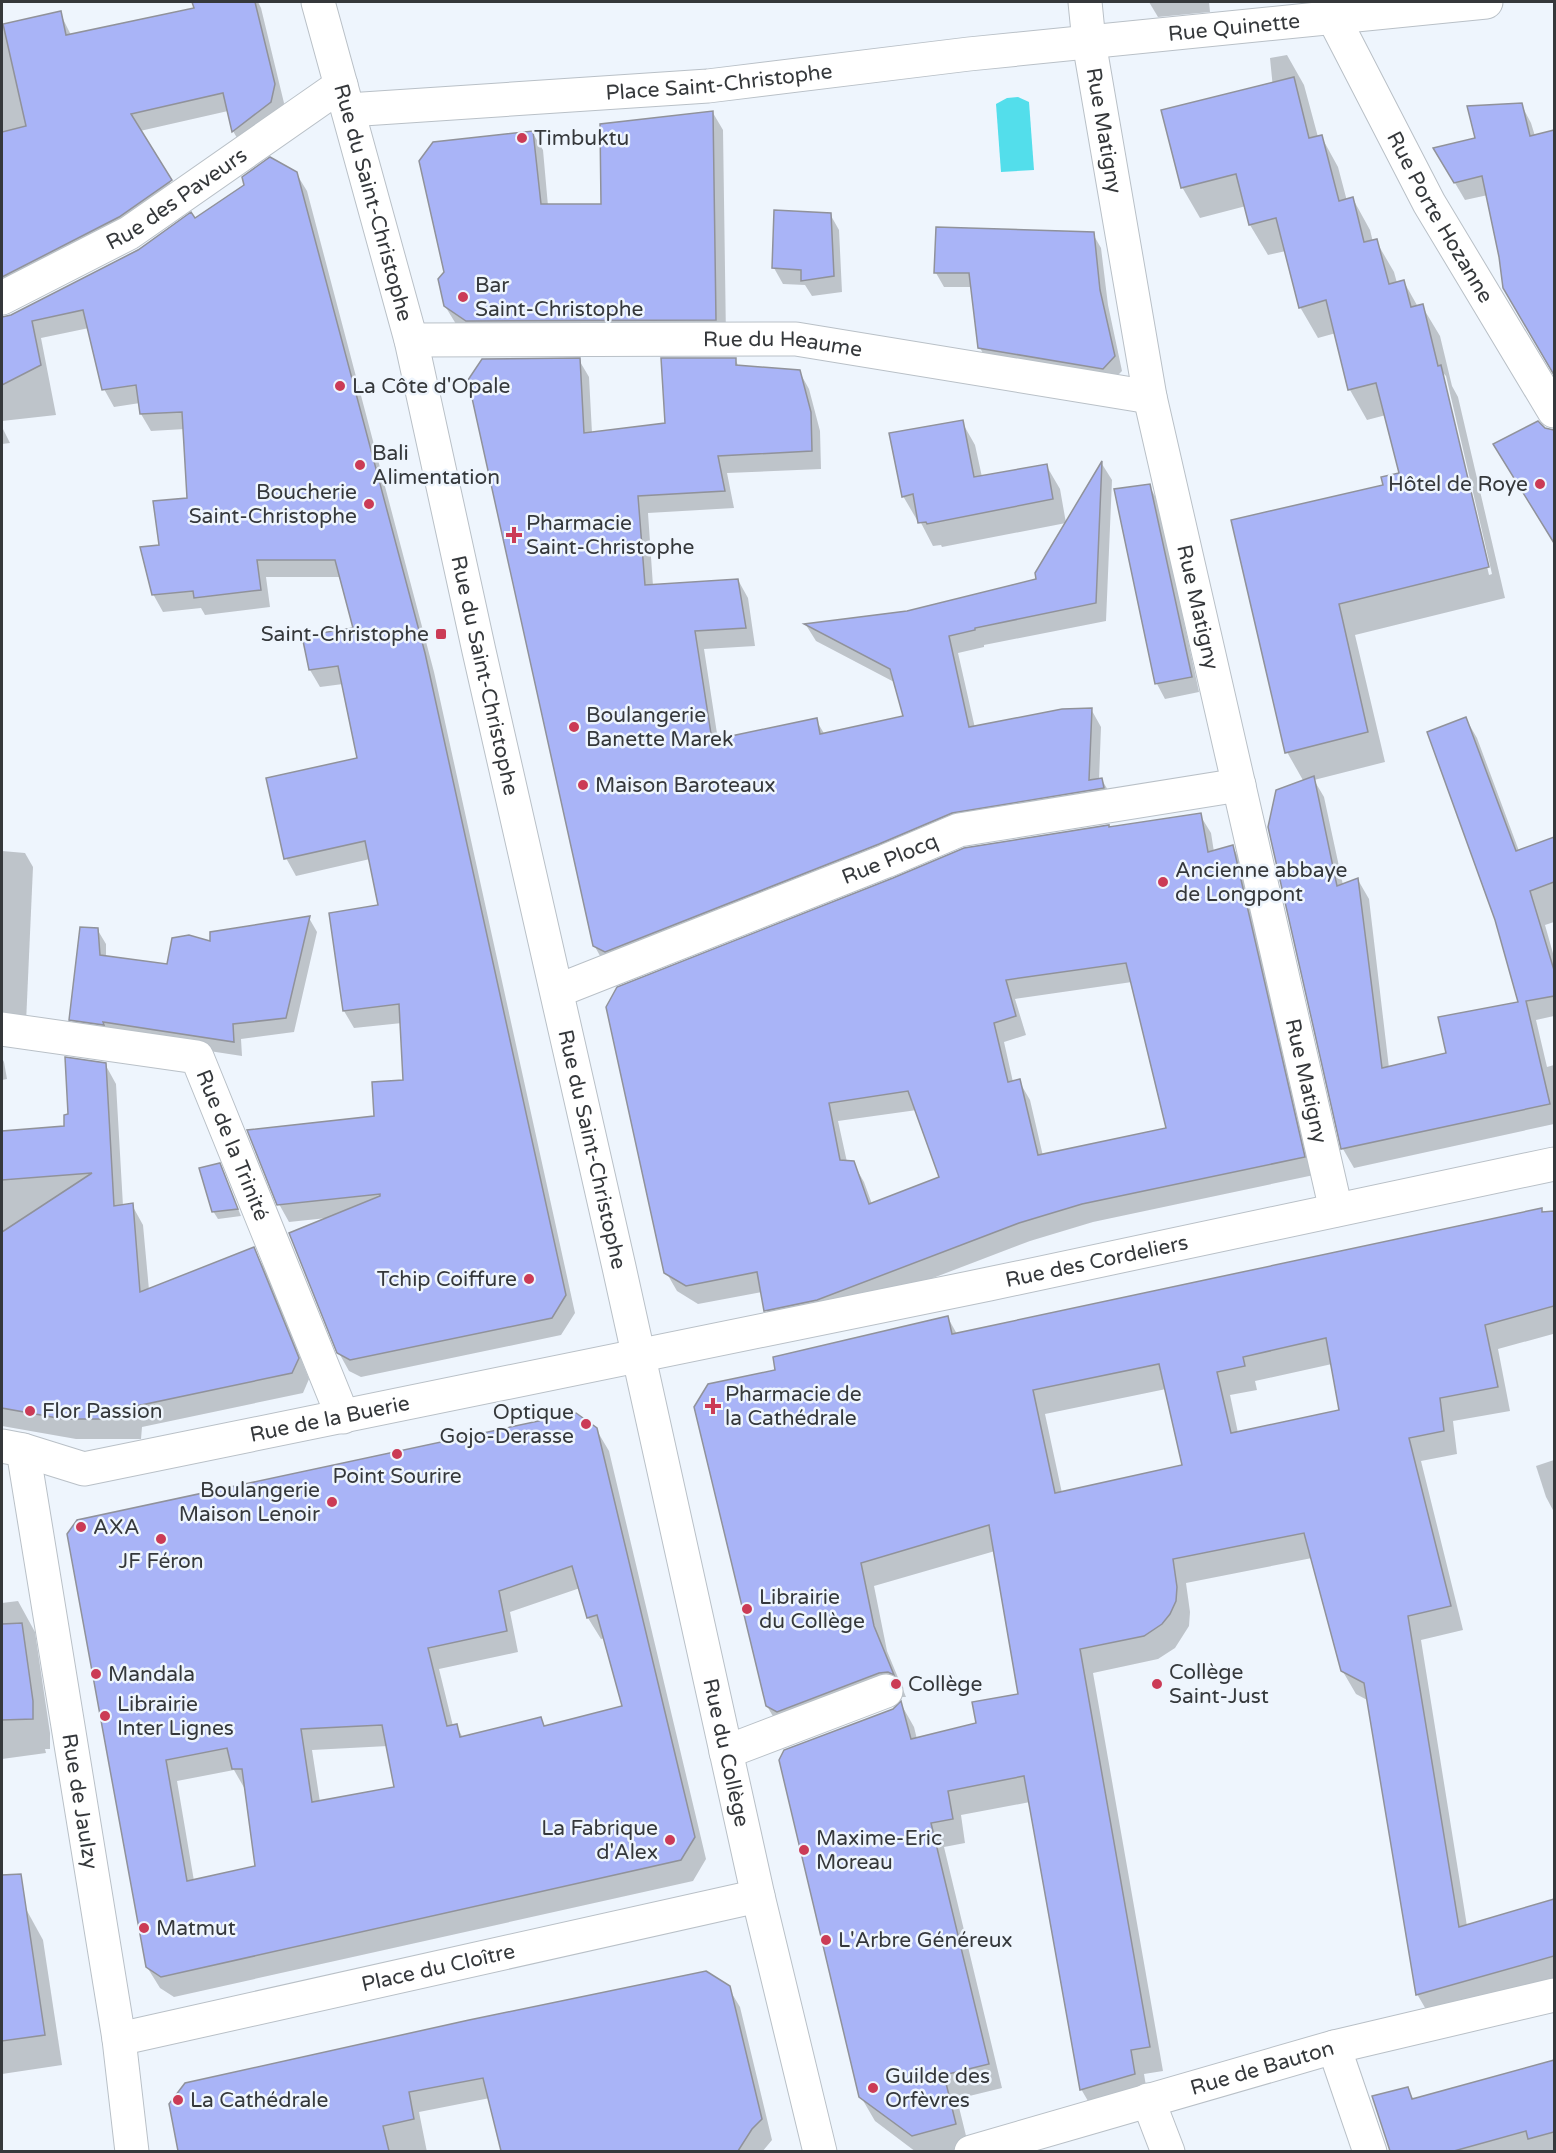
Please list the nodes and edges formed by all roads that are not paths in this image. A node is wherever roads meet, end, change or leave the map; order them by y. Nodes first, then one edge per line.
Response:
1 (318, 2) edge
2 (1085, 2) edge
3 (1486, 2) edge
4 (1332, 9) edge
5 (1089, 42) junction
6 (344, 97) junction
7 (2, 298) edge
8 (411, 340) junction
9 (1150, 397) junction
10 (1553, 406) edge
11 (1239, 785) junction
12 (557, 991) junction
13 (2, 1029) edge
14 (1554, 1164) edge
15 (1336, 1210) junction
16 (638, 1355) junction
17 (343, 1417) junction
18 (12, 1448) edge
19 (886, 1691) dead end
20 (726, 1752) junction
21 (758, 1896) junction
22 (1554, 1995) edge
23 (119, 2039) junction
24 (1334, 2047) junction
25 (1148, 2100) junction
26 (132, 2151) edge
27 (820, 2151) edge
28 (971, 2151) edge
29 (1168, 2151) edge
30 (1370, 2151) edge

1 - 6 street, Rue du Saint-Christophe
2 - 5 street, Rue Matigny
3 - 4 street, Rue Quinette
4 - 5 street, Rue Quinette
4 - 10 street, Rue Porte Hozanne
5 - 6 street, Place Saint-Christophe
5 - 9 street, Rue Matigny
6 - 7 street, Rue des Paveurs
6 - 8 street, Rue du Saint-Christophe
8 - 9 street, Rue du Heaume
8 - 12 street, Rue du Saint-Christophe
9 - 11 street, Rue Matigny
11 - 12 street, Rue Plocq
11 - 15 street, Rue Matigny
12 - 16 street, Rue du Saint-Christophe
13 - 17 street, Rue de la Trinité
14 - 15 street, Rue des Cordeliers
15 - 16 street, Rue des Cordeliers
16 - 17 street, Rue de la Buerie
16 - 20 street, Rue du Collège
17 - 18 street, Rue de la Buerie
18 - 23 street, Rue de Jaulzy
19 - 20 street
20 - 21 street, Rue du Collège
21 - 23 street, Place du Cloître
21 - 27 street, Rue du Collège
22 - 24 street, Rue de Bauton
23 - 26 street, Rue de Jaulzy
24 - 25 street, Rue de Bauton
24 - 30 street
25 - 28 street, Rue de Bauton
25 - 29 street

